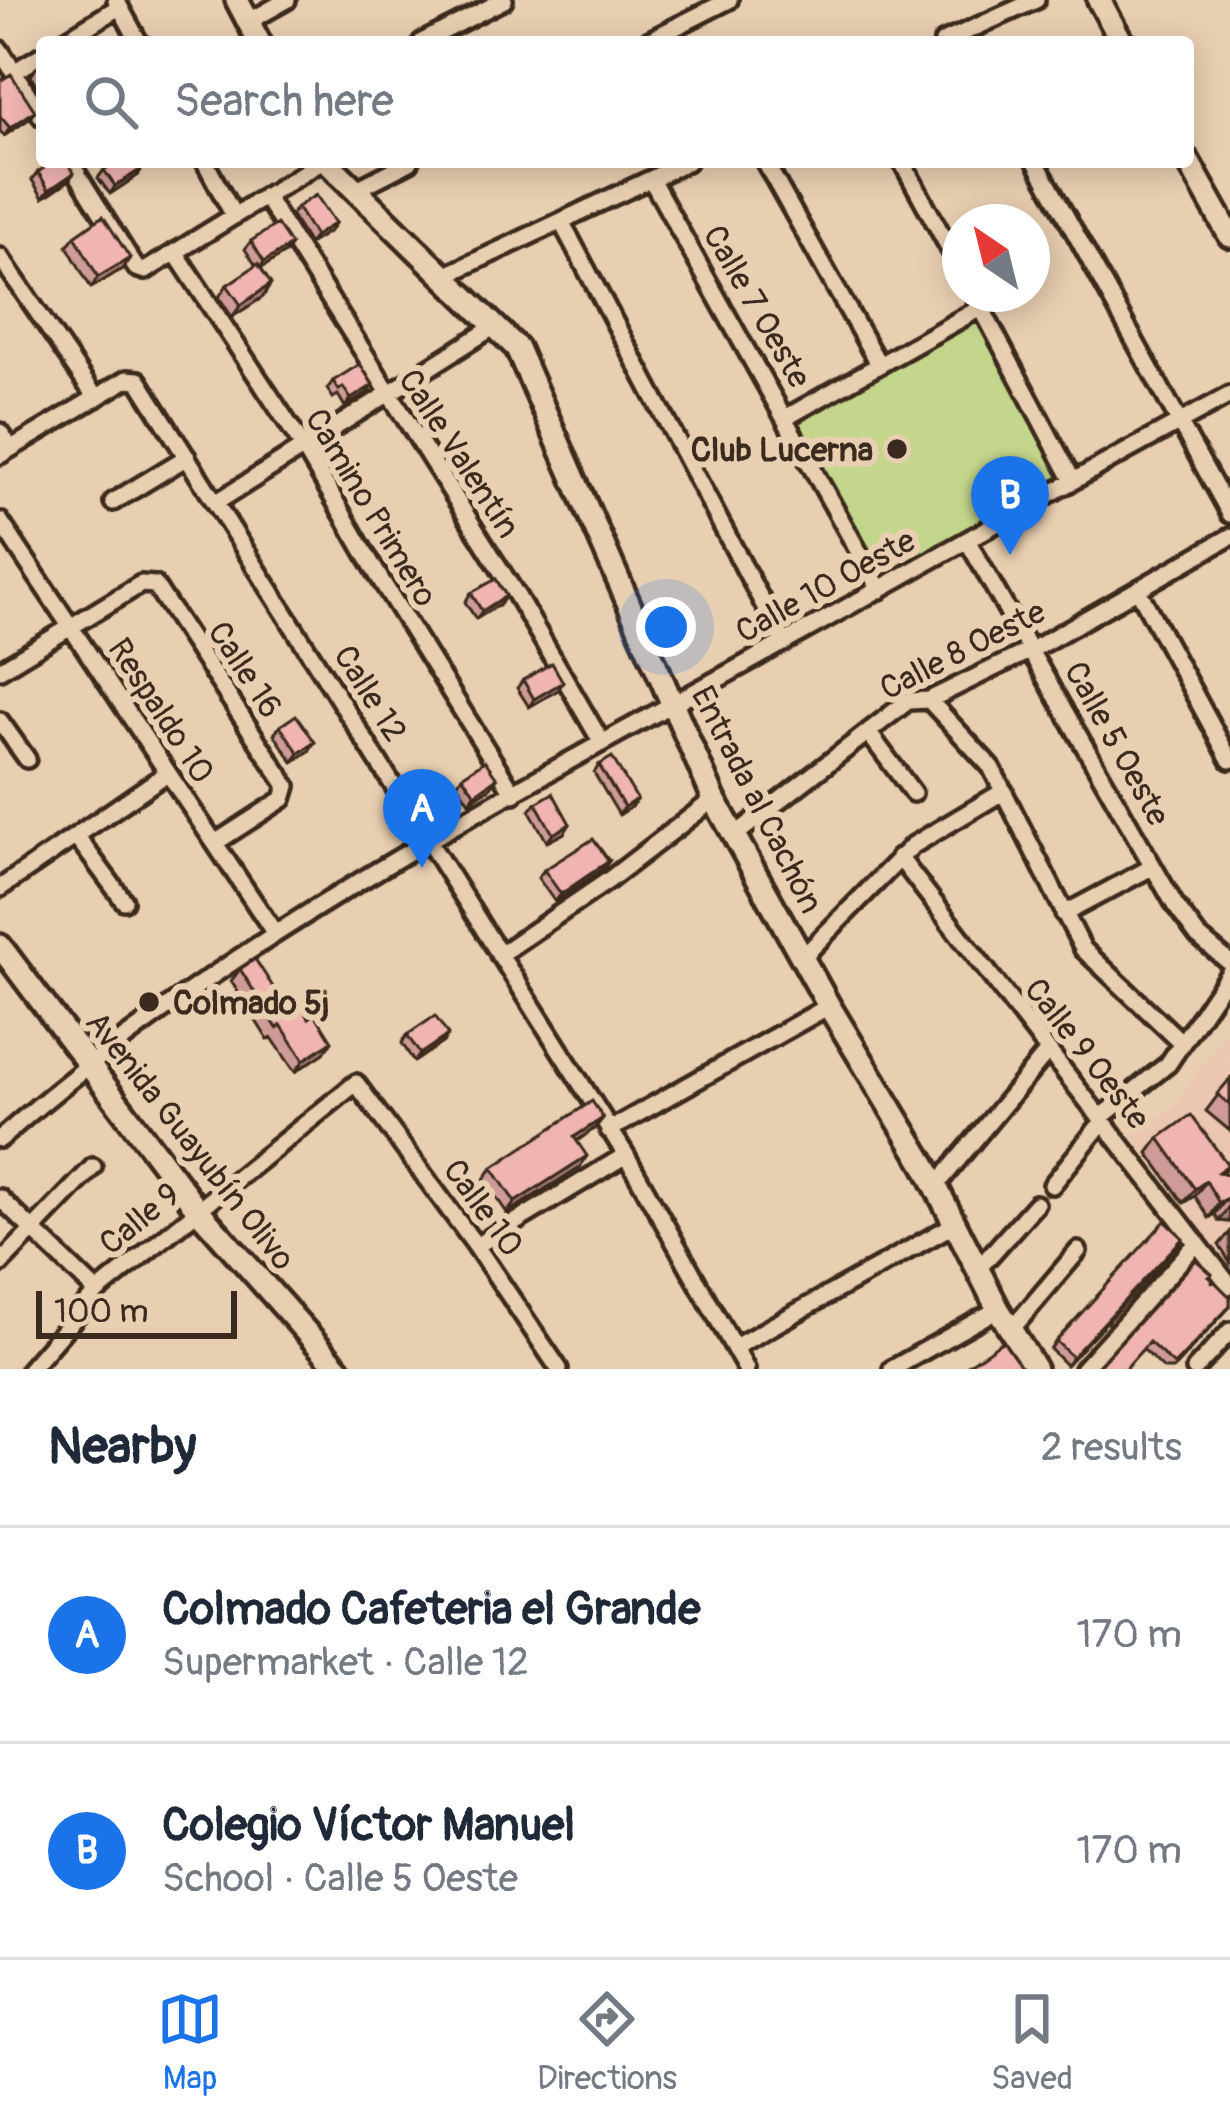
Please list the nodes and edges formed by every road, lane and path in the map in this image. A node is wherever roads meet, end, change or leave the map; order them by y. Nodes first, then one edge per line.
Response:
1 (237, 0) edge
2 (287, 0) edge
3 (504, 0) edge
4 (729, 0) edge
5 (1036, 0) edge
6 (1099, 0) edge
7 (117, 3) edge
8 (253, 32) edge
9 (70, 36) edge
10 (136, 36) edge
11 (434, 36) edge
12 (658, 36) edge
13 (969, 36) edge
14 (1119, 36) edge
15 (0, 50) edge
16 (36, 59) edge
17 (14, 72) junction
18 (36, 107) edge
19 (74, 168) edge
20 (208, 168) edge
21 (314, 168) edge
22 (331, 168) edge
23 (398, 168) edge
24 (674, 168) edge
25 (767, 168) edge
26 (905, 168) edge
27 (1039, 168) edge
28 (1192, 168) edge
29 (651, 179) junction
30 (355, 190) junction
31 (265, 196) junction
32 (234, 216) junction
33 (562, 223) junction
34 (942, 235) edge
35 (1230, 236) edge
36 (175, 252) junction
37 (0, 257) edge
38 (443, 276) junction
39 (961, 312) edge
40 (984, 312) edge
41 (495, 326) junction
42 (879, 365) junction
43 (386, 394) junction
44 (1230, 394) edge
45 (96, 398) junction
46 (787, 417) junction
47 (1178, 423) junction
48 (0, 432) edge
49 (303, 446) junction
50 (6, 451) edge
51 (187, 457) junction
52 (1073, 481) junction
53 (113, 502) dead end
54 (217, 502) junction
55 (1230, 514) edge
56 (0, 521) edge
57 (1230, 537) edge
58 (968, 540) junction
59 (880, 590) junction
60 (1138, 590) junction
61 (73, 628) junction
62 (784, 643) junction
63 (1033, 649) junction
64 (0, 669) edge
65 (929, 700) junction
66 (672, 705) junction
67 (0, 721) edge
68 (868, 733) junction
69 (602, 743) junction
70 (27, 759) dead end
71 (1230, 760) edge
72 (166, 774) junction
73 (1004, 791) junction
74 (514, 794) junction
75 (913, 794) dead end
76 (714, 799) junction
77 (76, 836) junction
78 (734, 836) junction
79 (428, 842) junction
80 (215, 843) junction
81 (898, 857) junction
82 (1152, 867) junction
83 (0, 888) edge
84 (124, 901) dead end
85 (1064, 914) junction
86 (274, 932) junction
87 (0, 946) edge
88 (499, 955) junction
89 (803, 958) junction
90 (1230, 963) edge
91 (1230, 972) edge
92 (829, 1006) junction
93 (1182, 1043) junction
94 (1048, 1051) junction
95 (88, 1065) junction
96 (356, 1084) joint
97 (1101, 1119) junction
98 (609, 1130) junction
99 (0, 1139) edge
100 (626, 1155) junction
101 (93, 1167) dead end
102 (1052, 1185) dead end
103 (936, 1186) junction
104 (0, 1198) edge
105 (1036, 1204) dead end
106 (197, 1210) junction
107 (955, 1224) junction
108 (32, 1230) junction
109 (1197, 1243) junction
110 (476, 1246) junction
111 (1078, 1251) dead end
112 (0, 1264) edge
113 (978, 1269) junction
114 (1230, 1286) edge
115 (97, 1292) junction
116 (998, 1309) junction
117 (1011, 1330) junction
118 (1230, 1331) edge
119 (735, 1347) junction
120 (334, 1367) edge
121 (30, 1369) edge
122 (559, 1369) edge
123 (746, 1369) edge
124 (892, 1369) edge
125 (1035, 1369) edge
126 (1084, 1369) edge
127 (1195, 1369) edge

1 - 8 street
2 - 8 street
3 - 11 street
4 - 12 street
5 - 13 street
6 - 14 street
7 - 9 street
7 - 10 street
15 - 17 street
16 - 17 street
17 - 18 street
19 - 36 street
20 - 32 street
21 - 31 street
22 - 30 street, Entrada al Cachón
23 - 30 street
24 - 29 street
25 - 42 street
26 - 34 street
27 - 47 street
28 - 35 street
29 - 33 street
29 - 46 street, Calle 7 Oeste
30 - 38 street, Entrada al Cachón
31 - 32 street
31 - 43 street, Calle Valentín
32 - 36 street
33 - 38 street
33 - 62 street
36 - 49 street, Camino Primero
37 - 45 street
38 - 41 street, Entrada al Cachón
39 - 42 street
40 - 52 street
41 - 43 street
41 - 66 street, Entrada al Cachón
42 - 46 street
43 - 49 street
43 - 69 street, Calle Valentín
44 - 47 street, Calle 10 Oeste
45 - 50 street
45 - 51 street, Calle 12
46 - 59 street, Calle 7 Oeste
47 - 52 street, Calle 10 Oeste
47 - 55 street
48 - 50 street
49 - 54 street
49 - 74 street, Camino Primero
51 - 53 street
51 - 54 street, Calle 12
52 - 58 street, Calle 10 Oeste
54 - 79 street, Calle 12
56 - 61 street, Respaldo 10
57 - 60 street, Calle 8 Oeste
58 - 59 street, Calle 10 Oeste
58 - 63 street, Calle 5 Oeste
59 - 62 street, Calle 10 Oeste
60 - 63 street, Calle 8 Oeste
60 - 71 street
61 - 64 street
61 - 72 street, Respaldo 10
61 - 80 street, Calle 16
62 - 66 street, Calle 10 Oeste
63 - 65 street, Calle 8 Oeste
63 - 82 street, Calle 5 Oeste
65 - 68 street, Calle 8 Oeste
65 - 73 street
66 - 69 street, Calle 10 Oeste
66 - 76 street, Entrada al Cachón
67 - 70 street
68 - 75 street
68 - 78 street, Calle 8 Oeste
69 - 74 street, Calle 10 Oeste
72 - 77 street
72 - 80 street, Respaldo 10
73 - 81 street
73 - 85 street
74 - 79 street, Calle 10 Oeste
76 - 78 street, Entrada al Cachón
76 - 88 street
77 - 83 street
77 - 84 street
78 - 89 street, Entrada al Cachón
79 - 86 street, Calle 10 Oeste
79 - 88 street, Calle 12
80 - 86 street, Respaldo 10
81 - 89 street
81 - 94 street, Calle 9 Oeste
82 - 85 street
82 - 90 street, Calle 5 Oeste
85 - 93 street
86 - 95 street, Calle 10 Oeste
87 - 95 street, Avenida Guayubín Olivo
88 - 98 street, Calle 12
89 - 92 street, Entrada al Cachón
91 - 93 street
92 - 98 street
92 - 103 street, Entrada al Cachón
93 - 97 street
94 - 97 street, Calle 9 Oeste
94 - 103 street
95 - 99 street, Calle 10 Oeste
95 - 106 street, Avenida Guayubín Olivo
96 - 106 street, Calle 9
96 - 110 street, Calle 10
97 - 102 street
97 - 109 street, Calle 9 Oeste
98 - 100 street, Calle 12
100 - 110 street
100 - 119 street, Calle 12
101 - 108 street
103 - 107 street, Entrada al Cachón
104 - 108 street
105 - 113 street
106 - 115 street, Calle 9
106 - 120 street, Avenida Guayubín Olivo
107 - 113 street, Entrada al Cachón
107 - 119 street
108 - 112 street
108 - 115 street
109 - 114 street, Calle 9 Oeste
109 - 126 street
110 - 122 street, Calle 10
111 - 117 street
113 - 116 street, Entrada al Cachón
115 - 121 street, Calle 9
116 - 117 street, Entrada al Cachón
116 - 124 street
117 - 125 street, Entrada al Cachón
118 - 127 street
119 - 123 street, Calle 12

